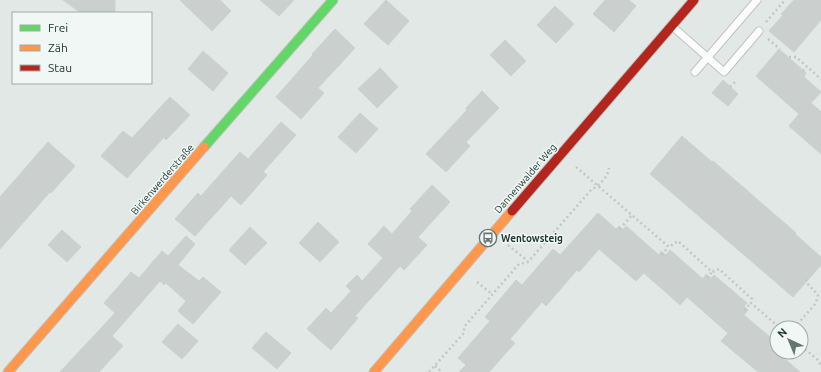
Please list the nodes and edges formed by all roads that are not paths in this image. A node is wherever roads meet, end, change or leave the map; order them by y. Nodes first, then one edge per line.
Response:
1 (333, 0) edge
2 (694, 0) edge
3 (757, 0) edge
4 (672, 26) junction
5 (759, 31) dead end
6 (708, 57) junction
7 (694, 72) dead end
8 (8, 372) edge
9 (374, 372) edge

1 - 8 street, Birkenwerderstraße
2 - 4 street, Dannenwalder Weg
3 - 6 lane
4 - 6 lane
4 - 9 street, Dannenwalder Weg
5 - 6 lane
6 - 7 lane

